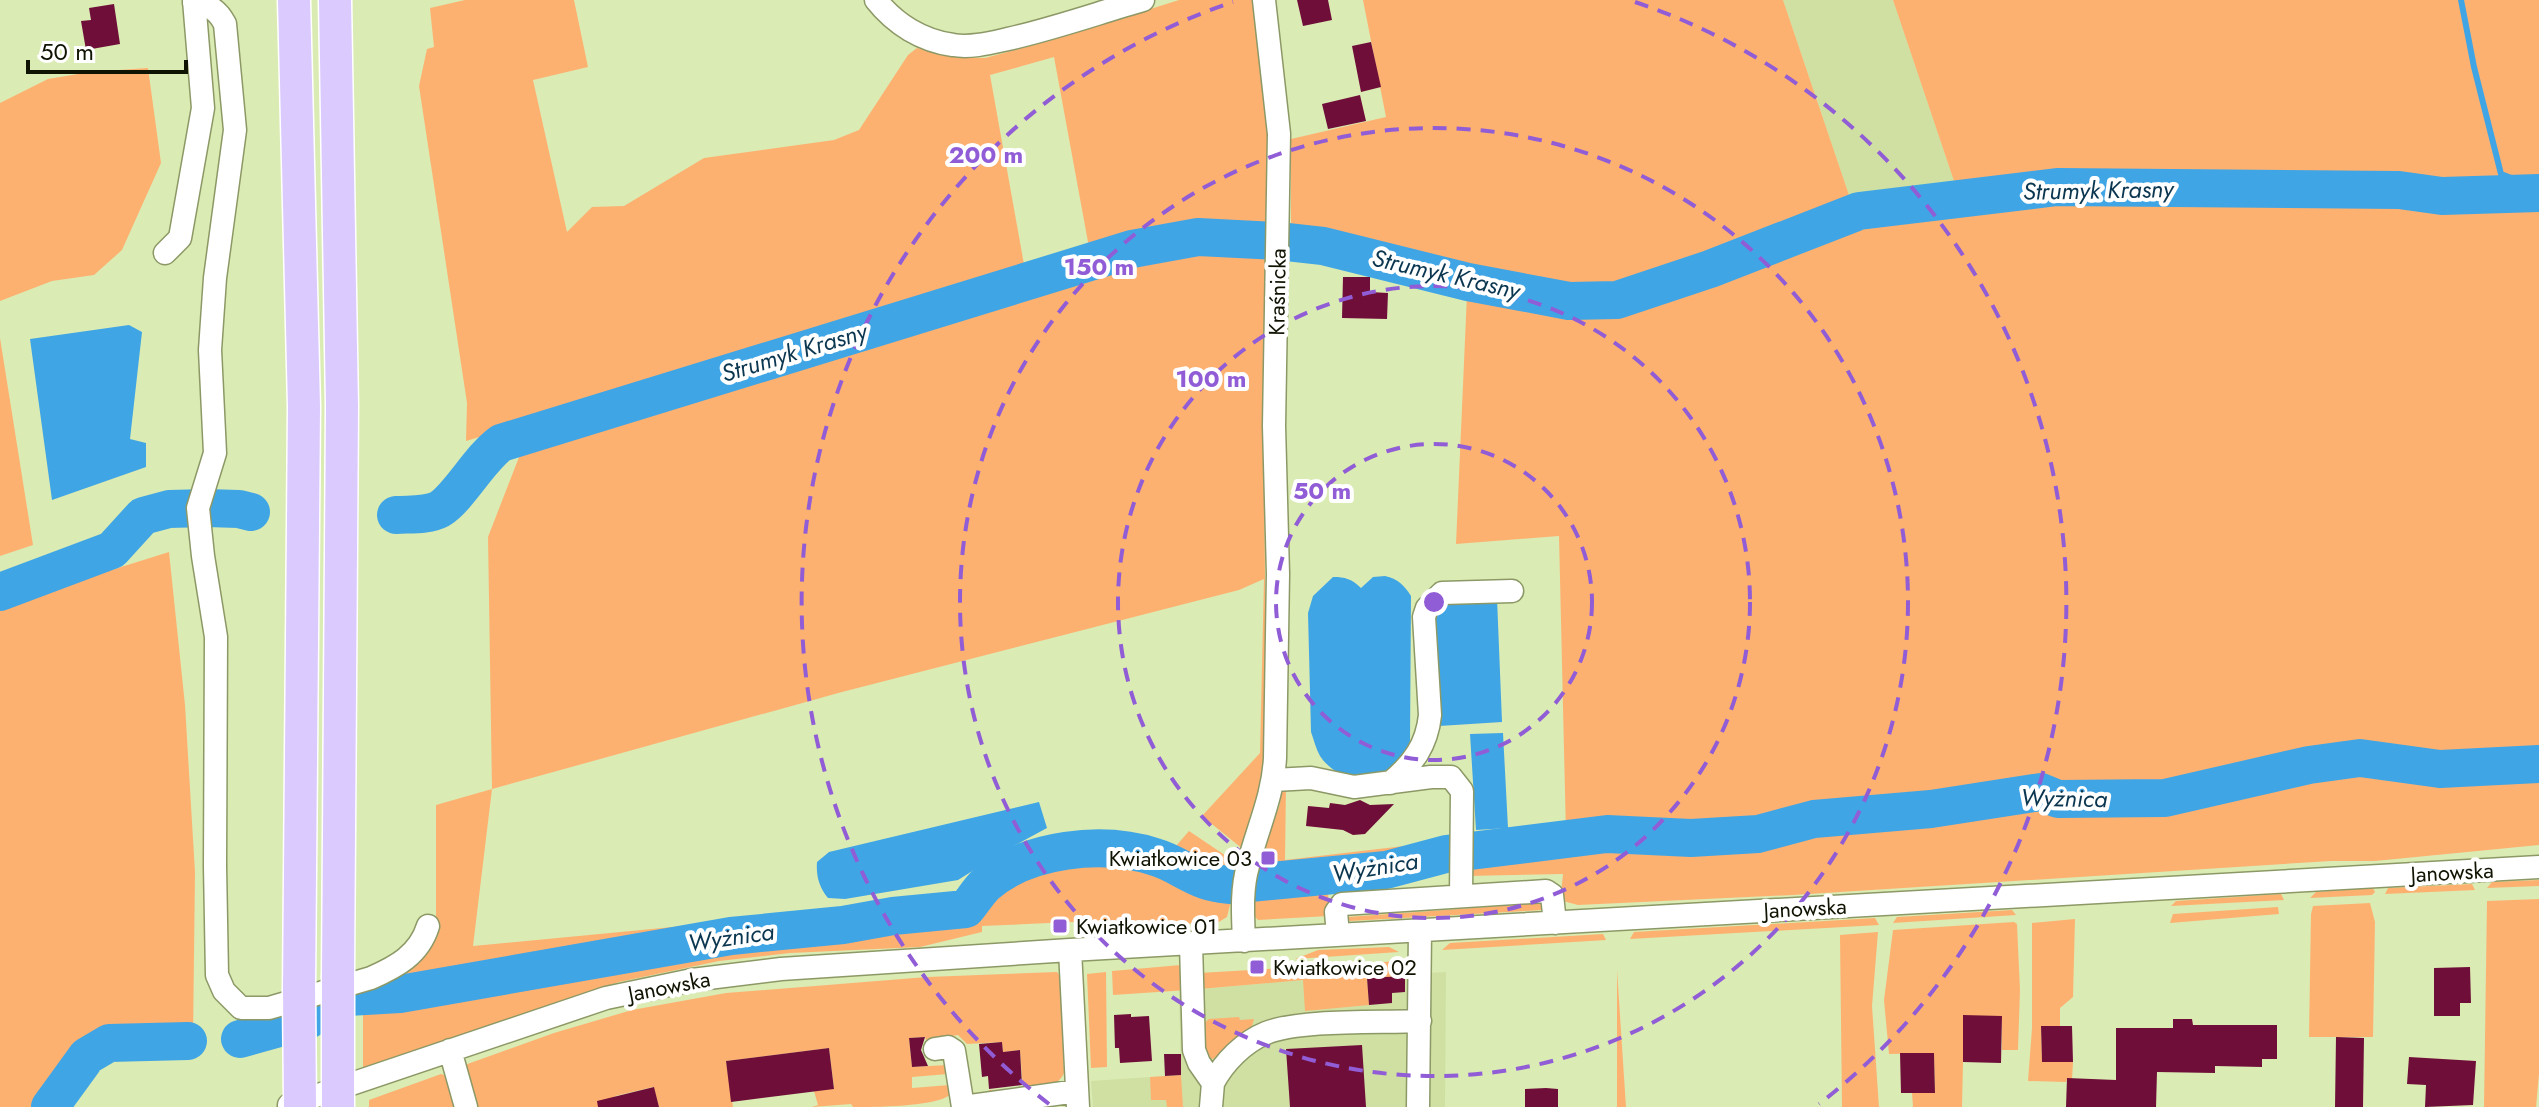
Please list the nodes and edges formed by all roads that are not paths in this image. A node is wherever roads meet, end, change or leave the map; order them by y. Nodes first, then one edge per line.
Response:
1 (294, 0) edge
2 (335, 0) edge
3 (876, 0) edge
4 (1143, 0) edge
5 (1264, 0) edge
6 (194, 2) edge
7 (165, 253) dead end
8 (304, 467) junction
9 (342, 467) junction
10 (1512, 591) dead end
11 (1274, 780) junction
12 (1389, 784) junction
13 (2539, 867) edge
14 (1461, 896) junction
15 (1555, 923) junction
16 (428, 926) dead end
17 (1420, 931) junction
18 (1338, 935) junction
19 (1244, 941) junction
20 (1191, 944) junction
21 (1070, 950) junction
22 (1420, 1021) junction
23 (935, 1049) dead end
24 (450, 1050) junction
25 (1213, 1083) junction
26 (1077, 1099) edge
27 (284, 1107) edge
28 (300, 1107) edge
29 (338, 1107) edge
30 (466, 1107) edge
31 (963, 1107) edge
32 (1211, 1107) edge
33 (1418, 1107) edge

1 - 8 highway
2 - 9 highway
3 - 4 street
5 - 11 street, Kraśnicka
6 - 7 street
6 - 16 street
8 - 9 street
8 - 28 highway, bridge
9 - 29 highway, bridge
10 - 12 street
11 - 12 street
11 - 19 street, Kraśnicka
12 - 14 street
13 - 15 street, Janowska
14 - 15 street
14 - 18 street
15 - 17 street, Janowska
17 - 18 street, Janowska
17 - 22 street
18 - 19 street, Janowska
19 - 20 street, Janowska
20 - 21 street, Janowska
20 - 25 street
21 - 24 street, Janowska
21 - 26 street
22 - 25 street
22 - 33 street
23 - 31 street
24 - 27 street, Janowska
24 - 30 street
25 - 32 street
26 - 31 street

